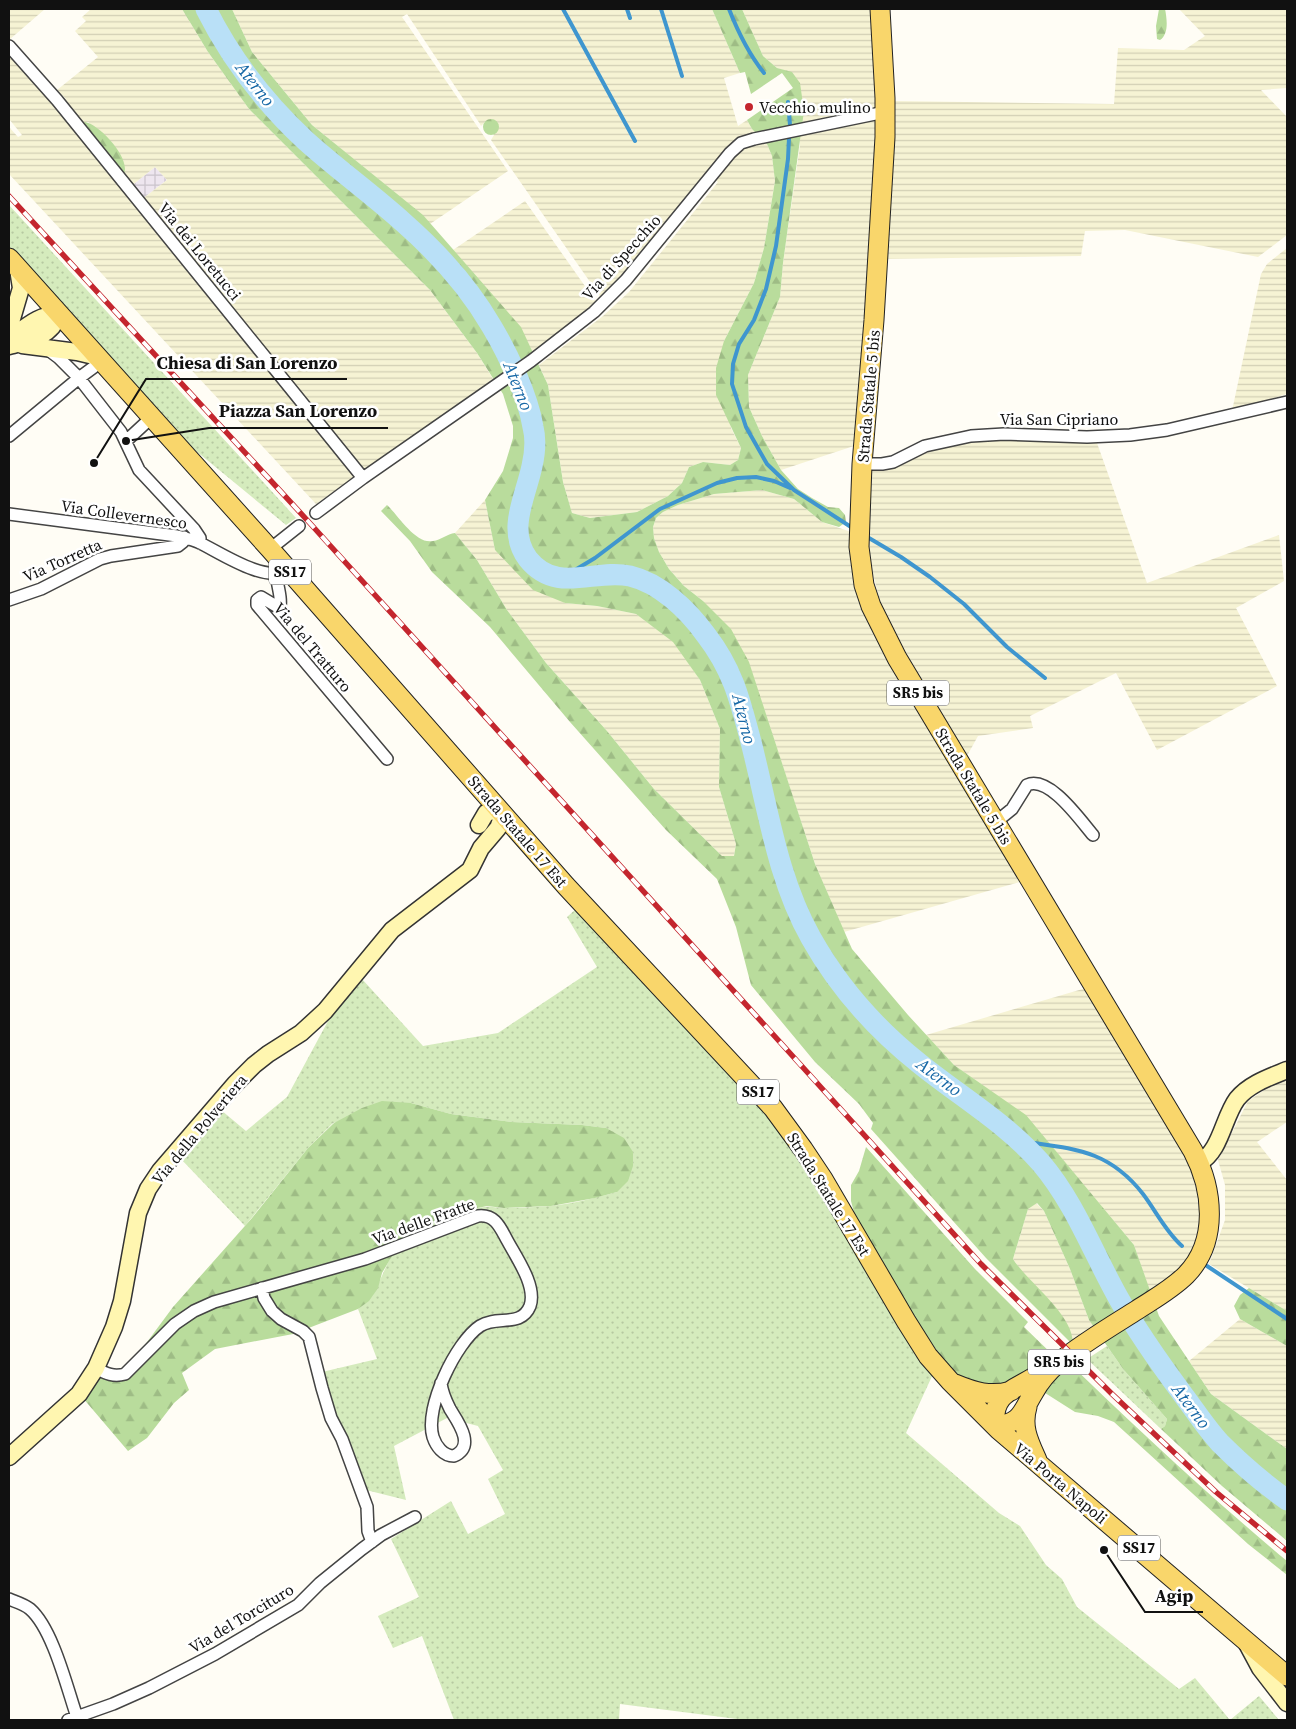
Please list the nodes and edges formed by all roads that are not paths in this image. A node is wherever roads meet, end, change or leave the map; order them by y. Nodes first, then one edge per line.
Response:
1 (880, 9) edge
2 (9, 46) edge
3 (885, 112) junction
4 (14, 263) edge
5 (59, 314) junction
6 (10, 340) edge
7 (43, 347) junction
8 (100, 359) junction
9 (79, 378) junction
10 (1287, 402) edge
11 (152, 417) junction
12 (9, 436) edge
13 (126, 441) junction
14 (862, 464) junction
15 (363, 478) junction
16 (316, 513) dead end
17 (9, 514) edge
18 (299, 526) dead end
19 (184, 538) junction
20 (200, 543) junction
21 (270, 549) junction
22 (282, 571) junction
23 (9, 600) edge
24 (387, 759) dead end
25 (477, 783) junction
26 (502, 812) junction
27 (996, 822) junction
28 (479, 825) junction
29 (1093, 835) dead end
30 (523, 836) junction
31 (490, 838) junction
32 (476, 857) junction
33 (1287, 1070) edge
34 (1199, 1163) junction
35 (262, 1288) junction
36 (1104, 1330) junction
37 (96, 1368) junction
38 (950, 1381) junction
39 (441, 1383) junction
40 (1012, 1390) junction
41 (1026, 1407) junction
42 (994, 1426) junction
43 (9, 1457) edge
44 (1039, 1464) junction
45 (415, 1517) dead end
46 (372, 1542) junction
47 (9, 1600) edge
48 (1246, 1642) junction
49 (1287, 1676) edge
50 (1287, 1697) edge
51 (72, 1718) edge

1 - 3 main road, Strada Statale 5 bis / SR5 bis
2 - 15 street, Via dei Loretucci
3 - 14 main road, Strada Statale 5 bis / SR5 bis
3 - 15 street, Via di Specchio
4 - 5 main road, Strada Statale 17 Est / SS17
4 - 6 main road
5 - 6 main road
5 - 8 main road, Strada Statale 17 Est / SS17
6 - 7 main road
7 - 8 main road
7 - 9 street
8 - 9 street
8 - 11 main road, Strada Statale 17 Est / SS17
9 - 12 street
9 - 13 street
10 - 14 street, Via San Cipriano
11 - 13 street
11 - 21 main road, Strada Statale 17 Est / SS17
13 - 20 street
14 - 27 main road, Strada Statale 5 bis / SR5 bis
15 - 16 street, Via di Specchio
17 - 19 street, Via Collevernesco
18 - 21 street
19 - 20 street, Via Collevernesco
19 - 23 street, Via Torretta
20 - 22 street, Via Collevernesco
21 - 22 main road, Strada Statale 17 Est / SS17
22 - 24 street, Via del Tratturo
22 - 25 main road, Strada Statale 17 Est / SS17
25 - 26 main road, Strada Statale 17 Est / SS17
25 - 28 main road
26 - 28 main road
26 - 30 main road, Strada Statale 17 Est / SS17
26 - 31 main road, Via della Polveriera
27 - 29 street
27 - 34 main road, Strada Statale 5 bis / SR5 bis
28 - 32 main road
30 - 31 main road
30 - 38 main road, Strada Statale 17 Est / SS17
31 - 32 main road, Via della Polveriera
32 - 37 main road, Via della Polveriera
33 - 34 main road
34 - 36 main road, Strada Statale 5 bis / SR5 bis
35 - 37 street, Via delle Fratte
35 - 39 street, Via delle Fratte
35 - 46 street
36 - 40 main road, Strada Statale 5 bis / SR5 bis
36 - 41 main road, Strada Statale 5 bis / SR5 bis
37 - 43 main road, Via della Polveriera
38 - 40 main road, Strada Statale 5 bis / SR5 bis
38 - 42 main road, Strada Statale 17 Est / SS17
39 - 39 street, Via delle Fratte
40 - 42 main road, Strada Statale 5 bis / SR5 bis
41 - 42 main road, Strada Statale 5 bis / SR5 bis
41 - 44 main road, Strada Statale 5 bis / SR5 bis
42 - 44 main road, Via Porta Napoli / SS17
44 - 48 main road, Via Porta Napoli / SS17
45 - 46 street, Via del Torcituro
46 - 51 street, Via del Torcituro
47 - 51 street
48 - 49 main road, Via Porta Napoli / SS17
48 - 50 main road

